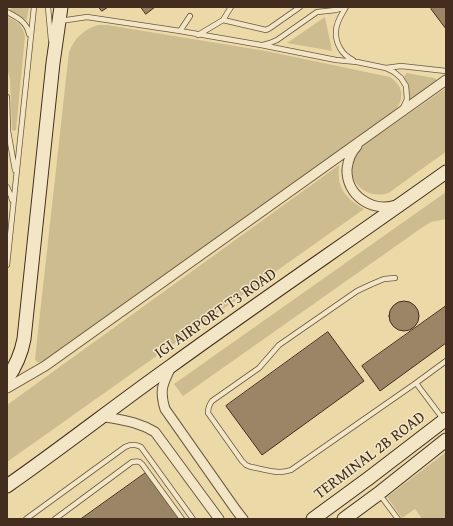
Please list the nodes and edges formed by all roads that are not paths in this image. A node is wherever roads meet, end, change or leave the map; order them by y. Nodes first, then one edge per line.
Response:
1 (34, 7) edge
2 (48, 7) edge
3 (231, 7) edge
4 (300, 7) edge
5 (346, 7) edge
6 (7, 12) edge
7 (61, 12) edge
8 (190, 16) dead end
9 (223, 20) junction
10 (180, 31) junction
11 (198, 34) junction
12 (30, 36) junction
13 (261, 45) junction
14 (357, 62) junction
15 (53, 63) junction
16 (386, 68) junction
17 (446, 71) edge
18 (446, 80) edge
19 (7, 97) edge
20 (399, 113) junction
21 (362, 140) junction
22 (446, 172) edge
23 (16, 178) junction
24 (7, 187) edge
25 (406, 200) junction
26 (13, 207) junction
27 (7, 265) edge
28 (395, 278) dead end
29 (446, 361) edge
30 (172, 365) junction
31 (7, 379) edge
32 (416, 383) junction
33 (7, 388) edge
34 (101, 416) junction
35 (445, 420) edge
36 (446, 440) edge
37 (7, 486) edge
38 (378, 494) junction
39 (26, 519) edge
40 (55, 519) edge
41 (182, 519) edge
42 (193, 519) edge
43 (219, 519) edge
44 (243, 519) edge
45 (314, 519) edge
46 (344, 519) edge
47 (398, 519) edge

1 - 12 lane
2 - 15 lane
3 - 9 lane
4 - 9 lane
5 - 13 lane
5 - 14 lane
6 - 12 lane
7 - 10 lane
7 - 15 main road
8 - 10 lane
9 - 11 lane
10 - 11 lane
11 - 13 lane
12 - 23 lane
13 - 14 lane
14 - 16 lane
15 - 31 main road
16 - 17 lane
16 - 20 lane
18 - 20 street
19 - 23 lane
20 - 21 street
21 - 25 street
21 - 33 street
22 - 25 main road, IGI AIRPORT T3 ROAD
23 - 26 lane
24 - 26 lane
25 - 30 main road, IGI AIRPORT T3 ROAD
26 - 27 lane
28 - 32 lane
29 - 32 lane
30 - 34 main road, IGI AIRPORT T3 ROAD
30 - 44 street
32 - 35 lane
34 - 37 main road, IGI AIRPORT T3 ROAD
34 - 43 street
35 - 45 main road, TERMINAL 2B ROAD
36 - 38 main road, TERMINAL 2B ROAD
38 - 46 main road, TERMINAL 2B ROAD
38 - 47 lane
39 - 42 lane
40 - 41 lane

